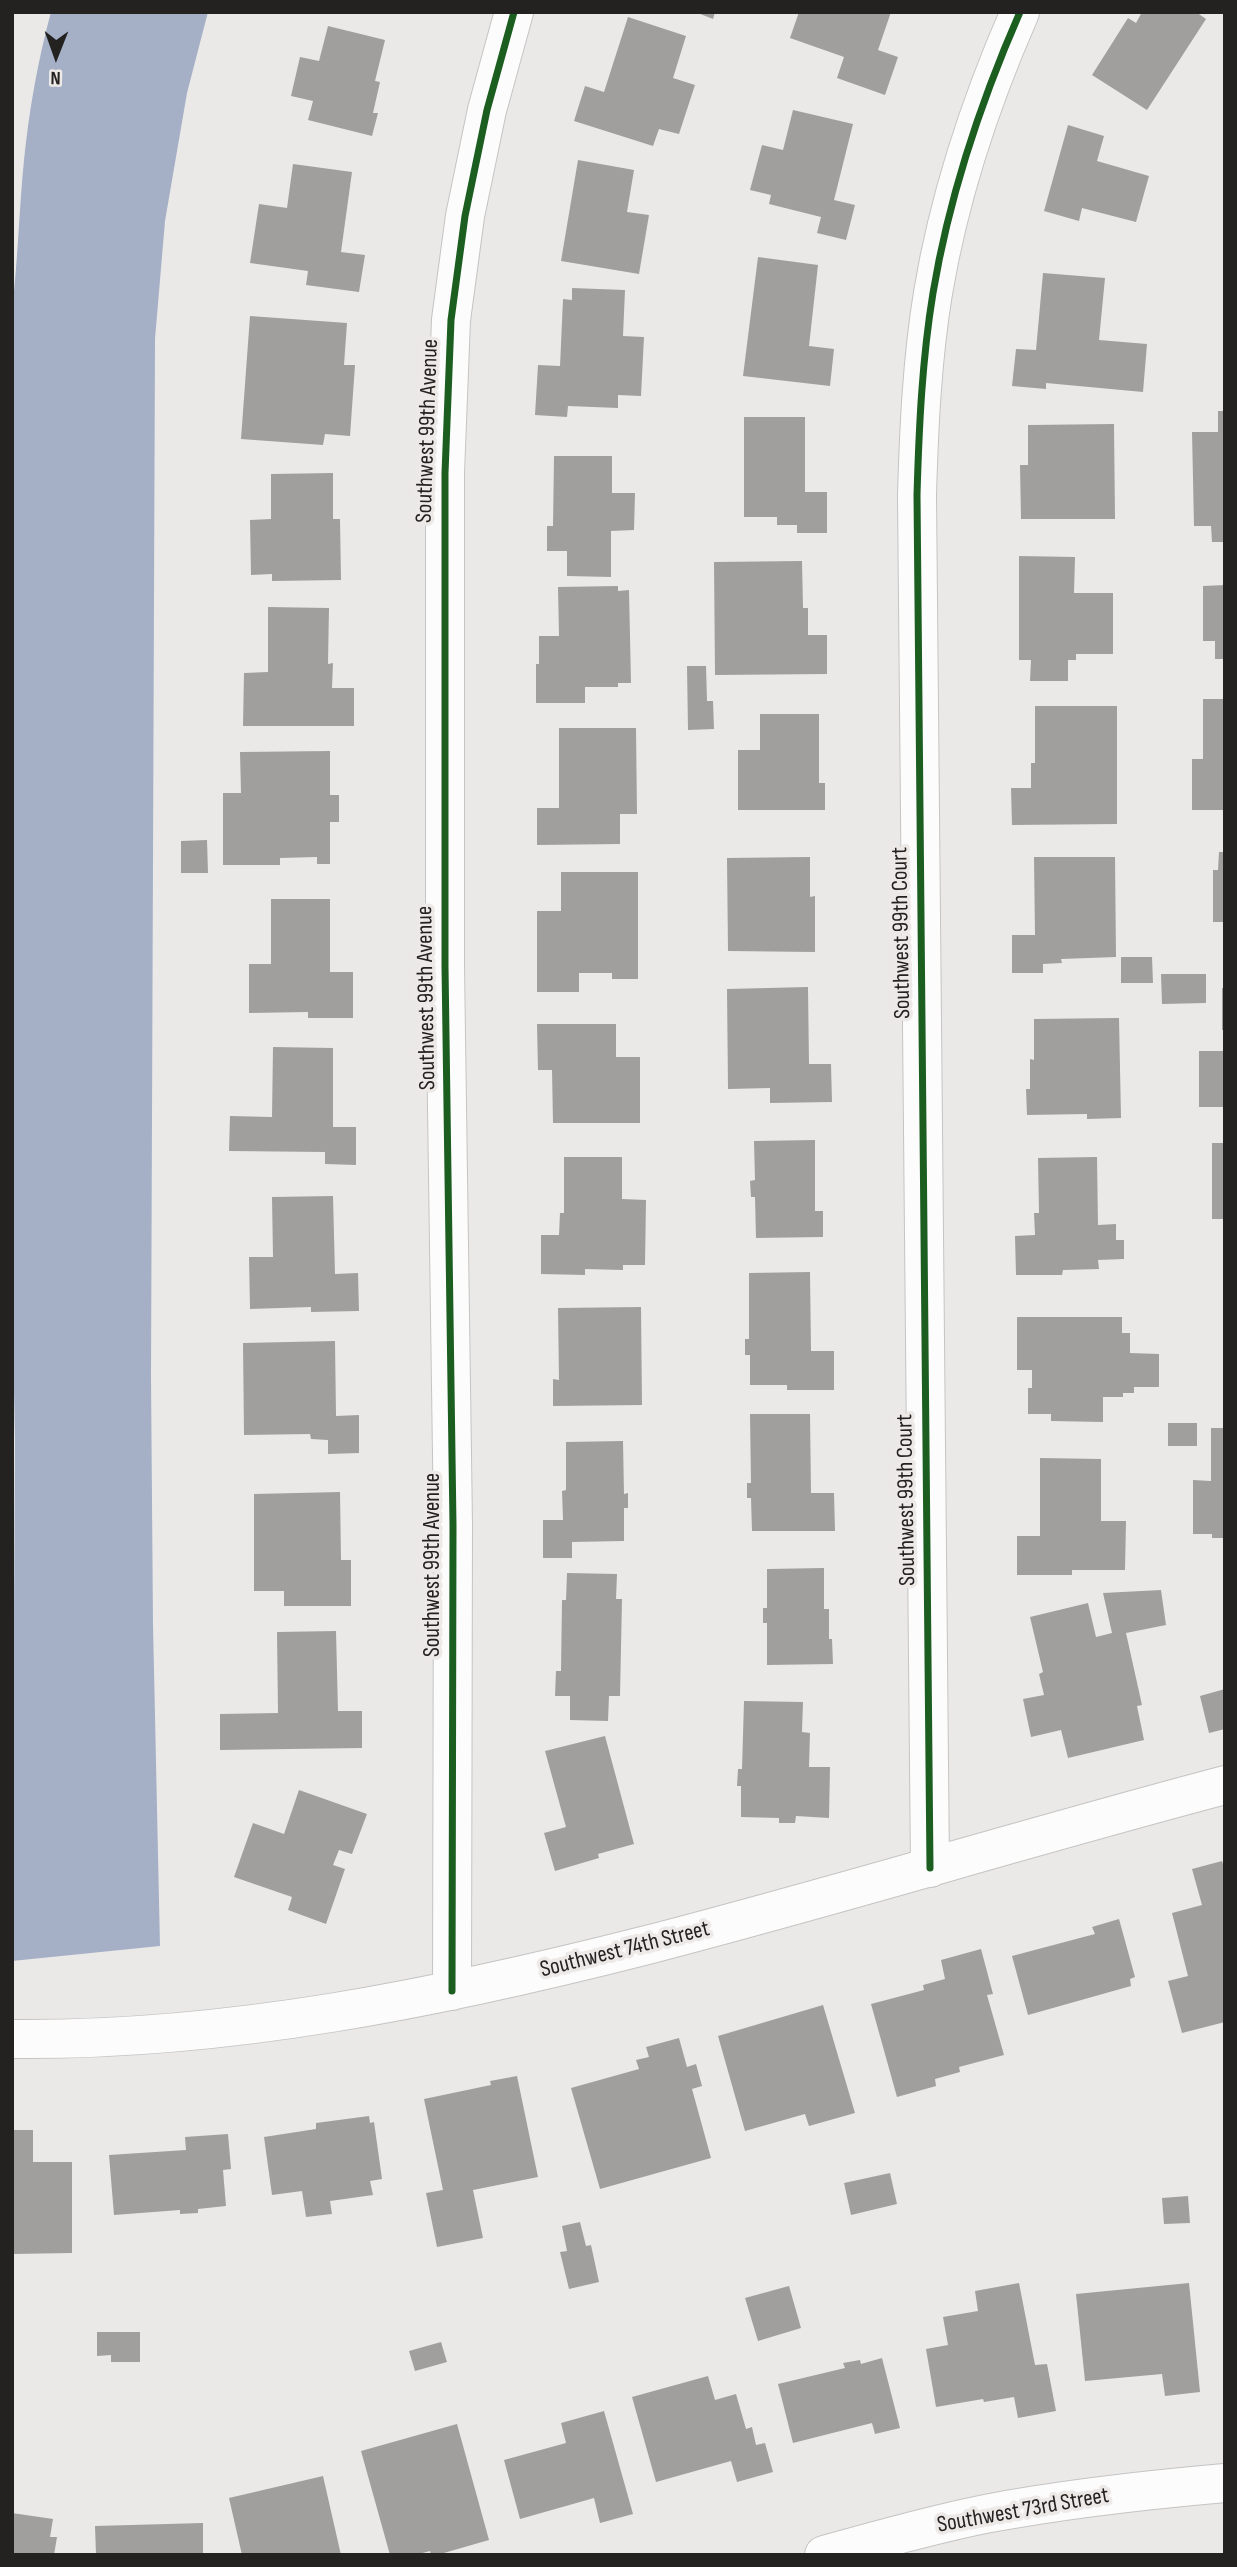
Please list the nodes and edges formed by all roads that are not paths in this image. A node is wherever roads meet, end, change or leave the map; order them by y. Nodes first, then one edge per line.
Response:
1 (514, 12) edge
2 (1020, 12) edge
3 (1225, 1785) edge
4 (930, 1868) junction
5 (452, 1991) junction
6 (12, 2039) edge
7 (1225, 2483) edge
8 (824, 2555) edge

1 - 5 street, Southwest 99th Avenue
2 - 4 street, Southwest 99th Court
3 - 4 street, Southwest 74th Street
4 - 5 street, Southwest 74th Street
5 - 6 street, Southwest 74th Street
7 - 8 street, Southwest 73rd Street

